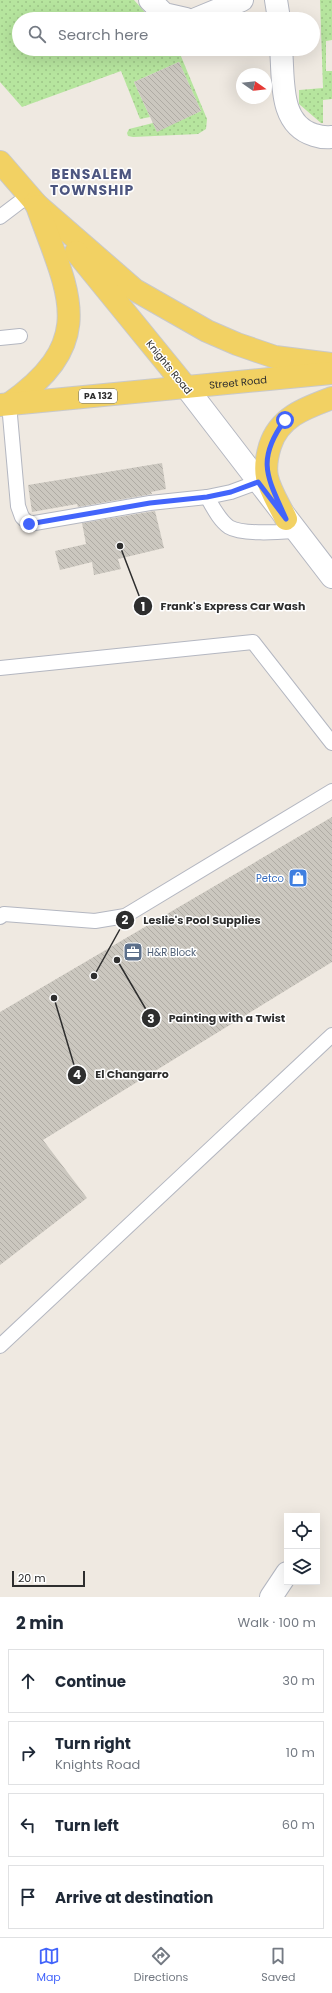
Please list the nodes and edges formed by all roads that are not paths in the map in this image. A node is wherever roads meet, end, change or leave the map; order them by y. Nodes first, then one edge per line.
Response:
1 (150, 0) edge
2 (242, 0) edge
3 (276, 0) edge
4 (162, 12) edge
5 (213, 12) edge
6 (278, 12) edge
7 (282, 56) edge
8 (332, 137) edge
9 (0, 162) edge
10 (32, 199) junction
11 (0, 217) edge
12 (20, 336) dead end
13 (0, 338) edge
14 (332, 364) edge
15 (332, 373) edge
16 (186, 387) junction
17 (332, 398) edge
18 (5, 405) edge
19 (258, 482) junction
20 (207, 497) junction
21 (291, 525) junction
22 (332, 577) edge
23 (0, 668) edge
24 (332, 743) edge
25 (332, 791) edge
26 (0, 917) edge
27 (332, 1035) edge
28 (0, 1346) edge
29 (284, 1578) edge
30 (271, 1597) edge

1 - 4 street
2 - 5 street
3 - 6 street
7 - 8 street
9 - 10 main road, Knights Road
10 - 11 lane
10 - 14 main road
10 - 16 main road, Knights Road
10 - 18 main road
12 - 13 lane
15 - 16 main road, Street Road / PA 132
16 - 18 main road, Street Road / PA 132
16 - 19 street, Knights Road
17 - 21 main road
18 - 20 lane
19 - 20 lane
19 - 21 street, Knights Road
20 - 21 lane
21 - 22 street, Knights Road
23 - 24 lane
25 - 26 lane
27 - 28 lane
29 - 30 street

